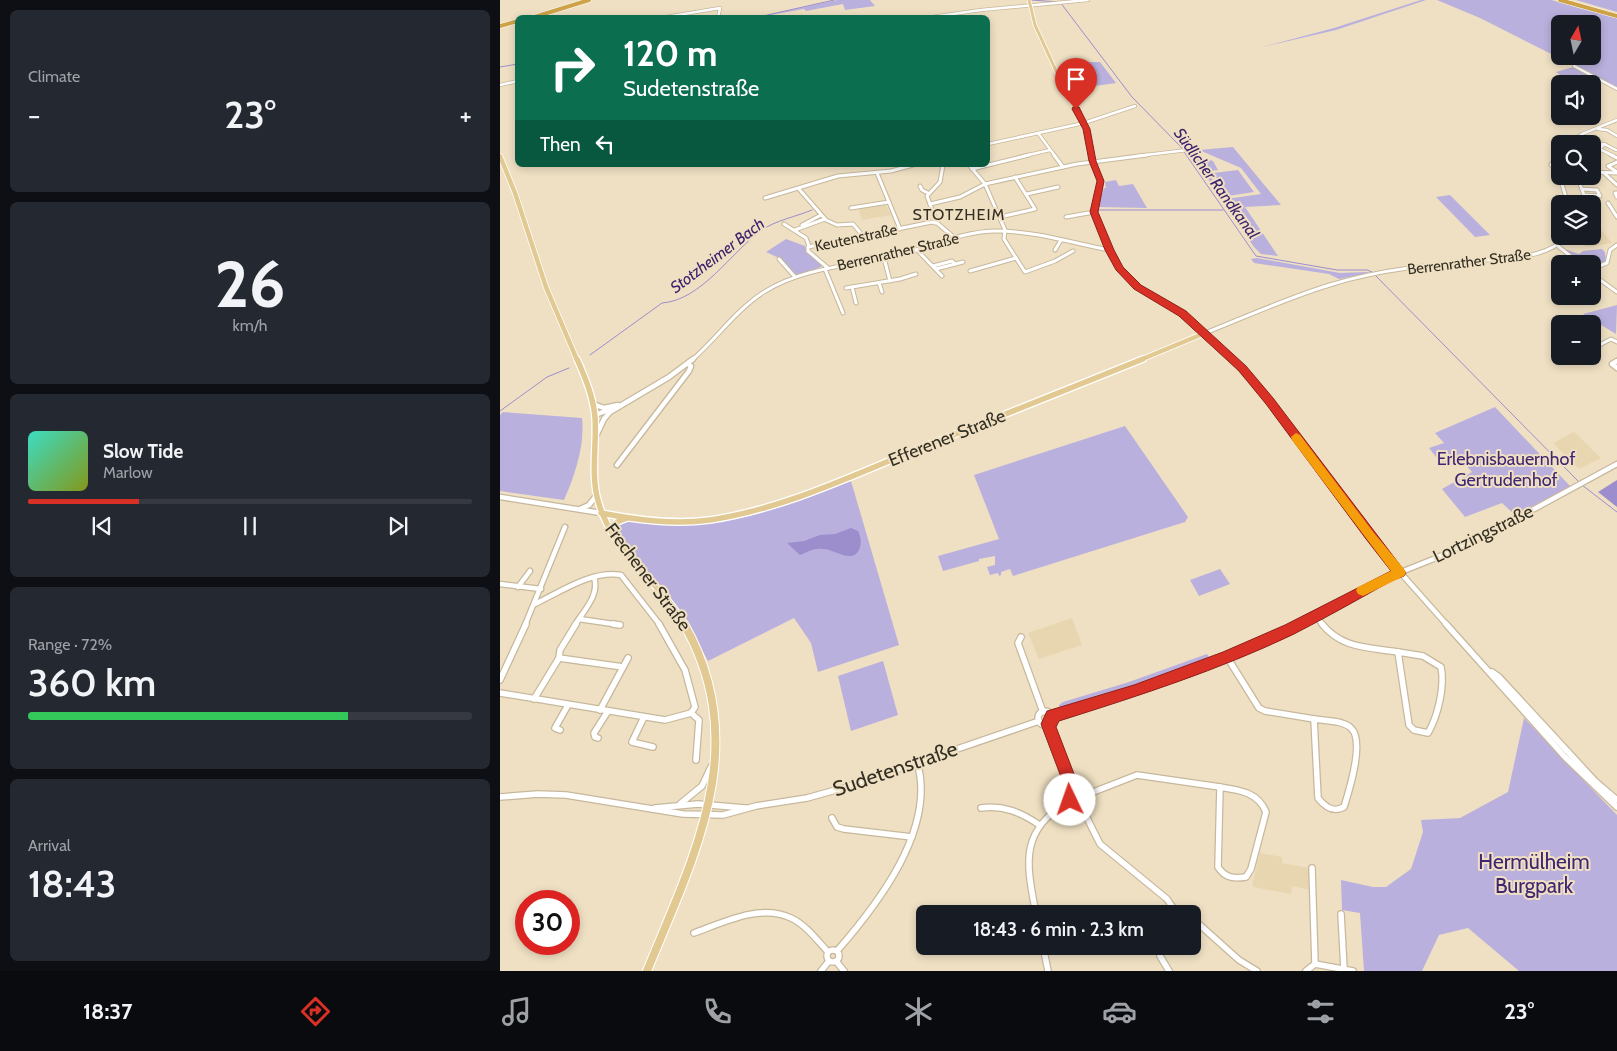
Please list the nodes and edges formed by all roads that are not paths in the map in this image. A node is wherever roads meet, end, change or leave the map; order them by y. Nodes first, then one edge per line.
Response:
1 (583, 0) edge
2 (590, 0) edge
3 (1088, 0) edge
4 (1560, 0) edge
5 (1569, 0) edge
6 (1029, 1) edge
7 (1031, 6) junction
8 (536, 15) edge
9 (542, 15) edge
10 (688, 15) edge
11 (719, 15) edge
12 (943, 15) edge
13 (1617, 15) edge
14 (515, 21) edge
15 (500, 25) edge
16 (1574, 66) dead end
17 (515, 82) edge
18 (500, 85) edge
19 (1616, 89) edge
20 (1135, 106) dead end
21 (1617, 120) edge
22 (1084, 123) junction
23 (1603, 126) junction
24 (1596, 128) junction
25 (1607, 130) junction
26 (1038, 133) junction
27 (1580, 135) edge
28 (1617, 135) edge
29 (990, 144) edge
30 (1196, 149) dead end
31 (1050, 150) junction
32 (1616, 150) edge
33 (500, 156) edge
34 (1617, 158) edge
35 (1092, 161) junction
36 (1617, 162) edge
37 (990, 165) edge
38 (907, 167) edge
39 (943, 167) edge
40 (980, 167) edge
41 (1063, 167) junction
42 (972, 169) joint
43 (1612, 170) junction
44 (1601, 172) edge
45 (1601, 172) edge
46 (1617, 172) edge
47 (877, 173) junction
48 (1604, 173) junction
49 (1015, 177) junction
50 (1053, 181) dead end
51 (984, 184) junction
52 (1580, 185) edge
53 (1617, 185) edge
54 (920, 186) dead end
55 (800, 189) junction
56 (1582, 189) junction
57 (928, 193) junction
58 (1617, 193) edge
59 (1027, 194) junction
60 (1617, 197) edge
61 (765, 198) dead end
62 (889, 202) junction
63 (1608, 203) dead end
64 (930, 204) junction
65 (851, 208) dead end
66 (1094, 212) junction
67 (821, 215) junction
68 (1000, 217) junction
69 (1066, 217) dead end
70 (1617, 217) edge
71 (825, 219) junction
72 (935, 223) junction
73 (784, 224) dead end
74 (900, 228) junction
75 (794, 230) junction
76 (1004, 231) junction
77 (863, 236) junction
78 (956, 239) junction
79 (1061, 240) junction
80 (1617, 245) edge
81 (809, 246) junction
82 (1558, 246) joint
83 (916, 250) junction
84 (1056, 250) dead end
85 (1109, 250) junction
86 (1073, 251) dead end
87 (1569, 255) edge
88 (884, 258) junction
89 (1016, 258) junction
90 (779, 259) dead end
91 (962, 262) dead end
92 (934, 267) junction
93 (1601, 267) edge
94 (826, 268) junction
95 (970, 271) dead end
96 (916, 274) dead end
97 (1380, 275) joint
98 (942, 276) dead end
99 (795, 277) junction
100 (1601, 280) edge
101 (890, 281) junction
102 (879, 283) junction
103 (852, 287) junction
104 (846, 288) dead end
105 (882, 292) dead end
106 (1617, 292) edge
107 (856, 304) dead end
108 (843, 314) dead end
109 (1205, 333) junction
110 (1617, 342) edge
111 (1601, 344) edge
112 (1617, 361) edge
113 (688, 364) junction
114 (1617, 368) edge
115 (593, 404) junction
116 (624, 404) junction
117 (595, 415) junction
118 (595, 437) junction
119 (1617, 464) edge
120 (617, 465) dead end
121 (596, 496) junction
122 (500, 497) edge
123 (579, 510) junction
124 (601, 513) junction
125 (628, 518) junction
126 (565, 527) dead end
127 (612, 532) junction
128 (530, 571) dead end
129 (1400, 573) junction
130 (594, 577) junction
131 (500, 584) edge
132 (518, 587) junction
133 (541, 589) junction
134 (535, 604) junction
135 (1316, 616) junction
136 (579, 619) junction
137 (620, 625) dead end
138 (1021, 637) dead end
139 (1398, 651) junction
140 (1227, 657) junction
141 (559, 658) junction
142 (628, 658) dead end
143 (623, 667) junction
144 (1487, 668) junction
145 (500, 680) edge
146 (500, 694) edge
147 (534, 699) junction
148 (568, 704) junction
149 (600, 710) junction
150 (608, 711) junction
151 (1043, 712) junction
152 (691, 713) junction
153 (1052, 716) junction
154 (644, 717) junction
155 (1314, 719) junction
156 (1039, 721) junction
157 (1048, 724) junction
158 (560, 730) dead end
159 (598, 738) dead end
160 (653, 747) dead end
161 (696, 760) dead end
162 (714, 760) junction
163 (917, 762) junction
164 (1220, 787) junction
165 (1074, 792) junction
166 (1083, 796) junction
167 (500, 797) edge
168 (1070, 800) junction
169 (1617, 800) edge
170 (1080, 804) junction
171 (679, 805) junction
172 (708, 805) junction
173 (1617, 807) edge
174 (748, 808) junction
175 (981, 808) dead end
176 (647, 809) junction
177 (706, 815) junction
178 (832, 818) dead end
179 (1038, 824) junction
180 (912, 837) junction
181 (1312, 868) dead end
182 (1034, 905) edge
183 (1170, 905) edge
184 (1341, 914) dead end
185 (1201, 925) edge
186 (694, 933) dead end
187 (837, 951) junction
188 (828, 952) junction
189 (1045, 955) edge
190 (1160, 955) edge
191 (832, 961) junction
192 (1315, 964) junction
193 (1344, 969) junction
194 (647, 971) edge
195 (821, 971) edge
196 (844, 971) edge
197 (1048, 971) edge
198 (1169, 971) edge
199 (1257, 971) edge
200 (1306, 971) edge
201 (1353, 971) edge

1 - 8 highway
2 - 9 highway
3 - 7 street
4 - 13 highway
5 - 13 highway
6 - 7 main road
7 - 12 street
7 - 22 main road
10 - 11 street
14 - 15 highway
16 - 19 street
17 - 18 street
20 - 22 street
21 - 23 street
22 - 26 street
22 - 35 main road
23 - 24 street
23 - 25 street
24 - 25 street
24 - 27 street
25 - 28 street
26 - 29 street
26 - 31 street
30 - 35 street
31 - 37 street
31 - 41 street
32 - 34 street
33 - 115 main road, Frechener Straße
35 - 41 street
35 - 66 main road
36 - 43 street
38 - 47 street
39 - 57 street
40 - 42 street
41 - 49 street
42 - 51 street
43 - 44 street
43 - 46 street
45 - 48 street
46 - 48 street
47 - 55 street
47 - 62 street
48 - 53 street
49 - 51 street
49 - 59 street
50 - 59 street
51 - 64 street
51 - 68 street
52 - 56 street
54 - 57 street
55 - 61 street
55 - 67 street
56 - 56 street
57 - 64 street
58 - 60 street
59 - 68 street
62 - 65 street
62 - 74 street
63 - 70 street
64 - 72 street
66 - 69 street
66 - 85 main road
67 - 71 street
67 - 75 street
68 - 76 street
71 - 75 street
71 - 77 street
72 - 74 street, Keutenstraße
72 - 78 street
73 - 75 street
74 - 77 street, Keutenstraße
75 - 81 street
76 - 78 street, Berrenrather Straße
76 - 79 street, Berrenrather Straße
76 - 89 street
77 - 81 street, Keutenstraße
78 - 83 street, Berrenrather Straße
79 - 84 street
79 - 85 street, Berrenrather Straße
80 - 93 street
81 - 94 street, Keutenstraße
82 - 87 street
82 - 97 street, Berrenrather Straße
83 - 88 street, Berrenrather Straße
83 - 92 street
85 - 109 main road
86 - 89 street
88 - 94 street, Berrenrather Straße
88 - 101 street
89 - 95 street
90 - 99 street
91 - 92 street
92 - 98 street
94 - 99 street, Berrenrather Straße
94 - 108 street, Berrenrather Straße
96 - 101 street
97 - 109 street, Efferener Straße
99 - 113 street, Berrenrather Straße
100 - 106 street
101 - 102 street
102 - 103 street
102 - 105 street
103 - 104 street
103 - 107 street
109 - 125 main road, Efferener Straße
109 - 129 street
110 - 111 street
112 - 114 street
113 - 116 street, Berrenrather Straße
113 - 120 street, Berrenrather Straße
115 - 116 street, Berrenrather Straße
115 - 117 main road, Frechener Straße
116 - 117 street, Berrenrather Straße
116 - 118 street, Berrenrather Straße
117 - 118 main road, Frechener Straße
118 - 121 main road, Frechener Straße
119 - 129 street, Lortzingstraße
121 - 123 street
121 - 124 main road, Frechener Straße
122 - 123 street, Efferener Straße
123 - 124 street, Efferener Straße
124 - 125 main road, Efferener Straße
124 - 127 main road, Frechener Straße
125 - 127 main road
126 - 133 street
127 - 162 main road, Frechener Straße
128 - 132 street
129 - 135 street
129 - 144 street
130 - 134 street
130 - 136 street
130 - 152 street
131 - 132 street
132 - 133 street
133 - 134 street
134 - 145 street
135 - 139 street
135 - 140 street
136 - 137 street
136 - 141 street
138 - 151 street
139 - 139 street
140 - 153 street
140 - 155 street
141 - 143 street
141 - 147 street
142 - 143 street
143 - 149 street
144 - 169 street
144 - 173 street
146 - 147 street
147 - 148 street
148 - 149 street
148 - 158 street
149 - 150 street
150 - 154 street
150 - 159 street
151 - 153 street
151 - 156 street
152 - 154 street
152 - 161 street
153 - 157 street
154 - 160 street
155 - 155 street
156 - 157 street
156 - 163 street, Sudetenstraße
157 - 165 street
162 - 171 street
162 - 172 main road, Frechener Straße
163 - 174 street, Sudetenstraße
163 - 180 street
164 - 164 street
164 - 166 street
165 - 166 street
165 - 168 street
166 - 170 street
167 - 176 street
168 - 170 street
168 - 179 street
170 - 183 street
171 - 172 street, Sudetenstraße
171 - 176 street, Sudetenstraße
172 - 174 street, Sudetenstraße
172 - 177 main road, Frechener Straße
174 - 177 street, Sudetenstraße
175 - 179 street
176 - 177 street, Sudetenstraße
177 - 194 main road, Frechener Straße
178 - 180 street
179 - 182 street
180 - 187 street
181 - 192 street
184 - 193 street
185 - 199 street
186 - 188 street
187 - 188 street
187 - 191 street
188 - 191 street
189 - 197 street
190 - 198 street
191 - 195 street
191 - 196 street
192 - 193 street
192 - 200 street
193 - 201 street

